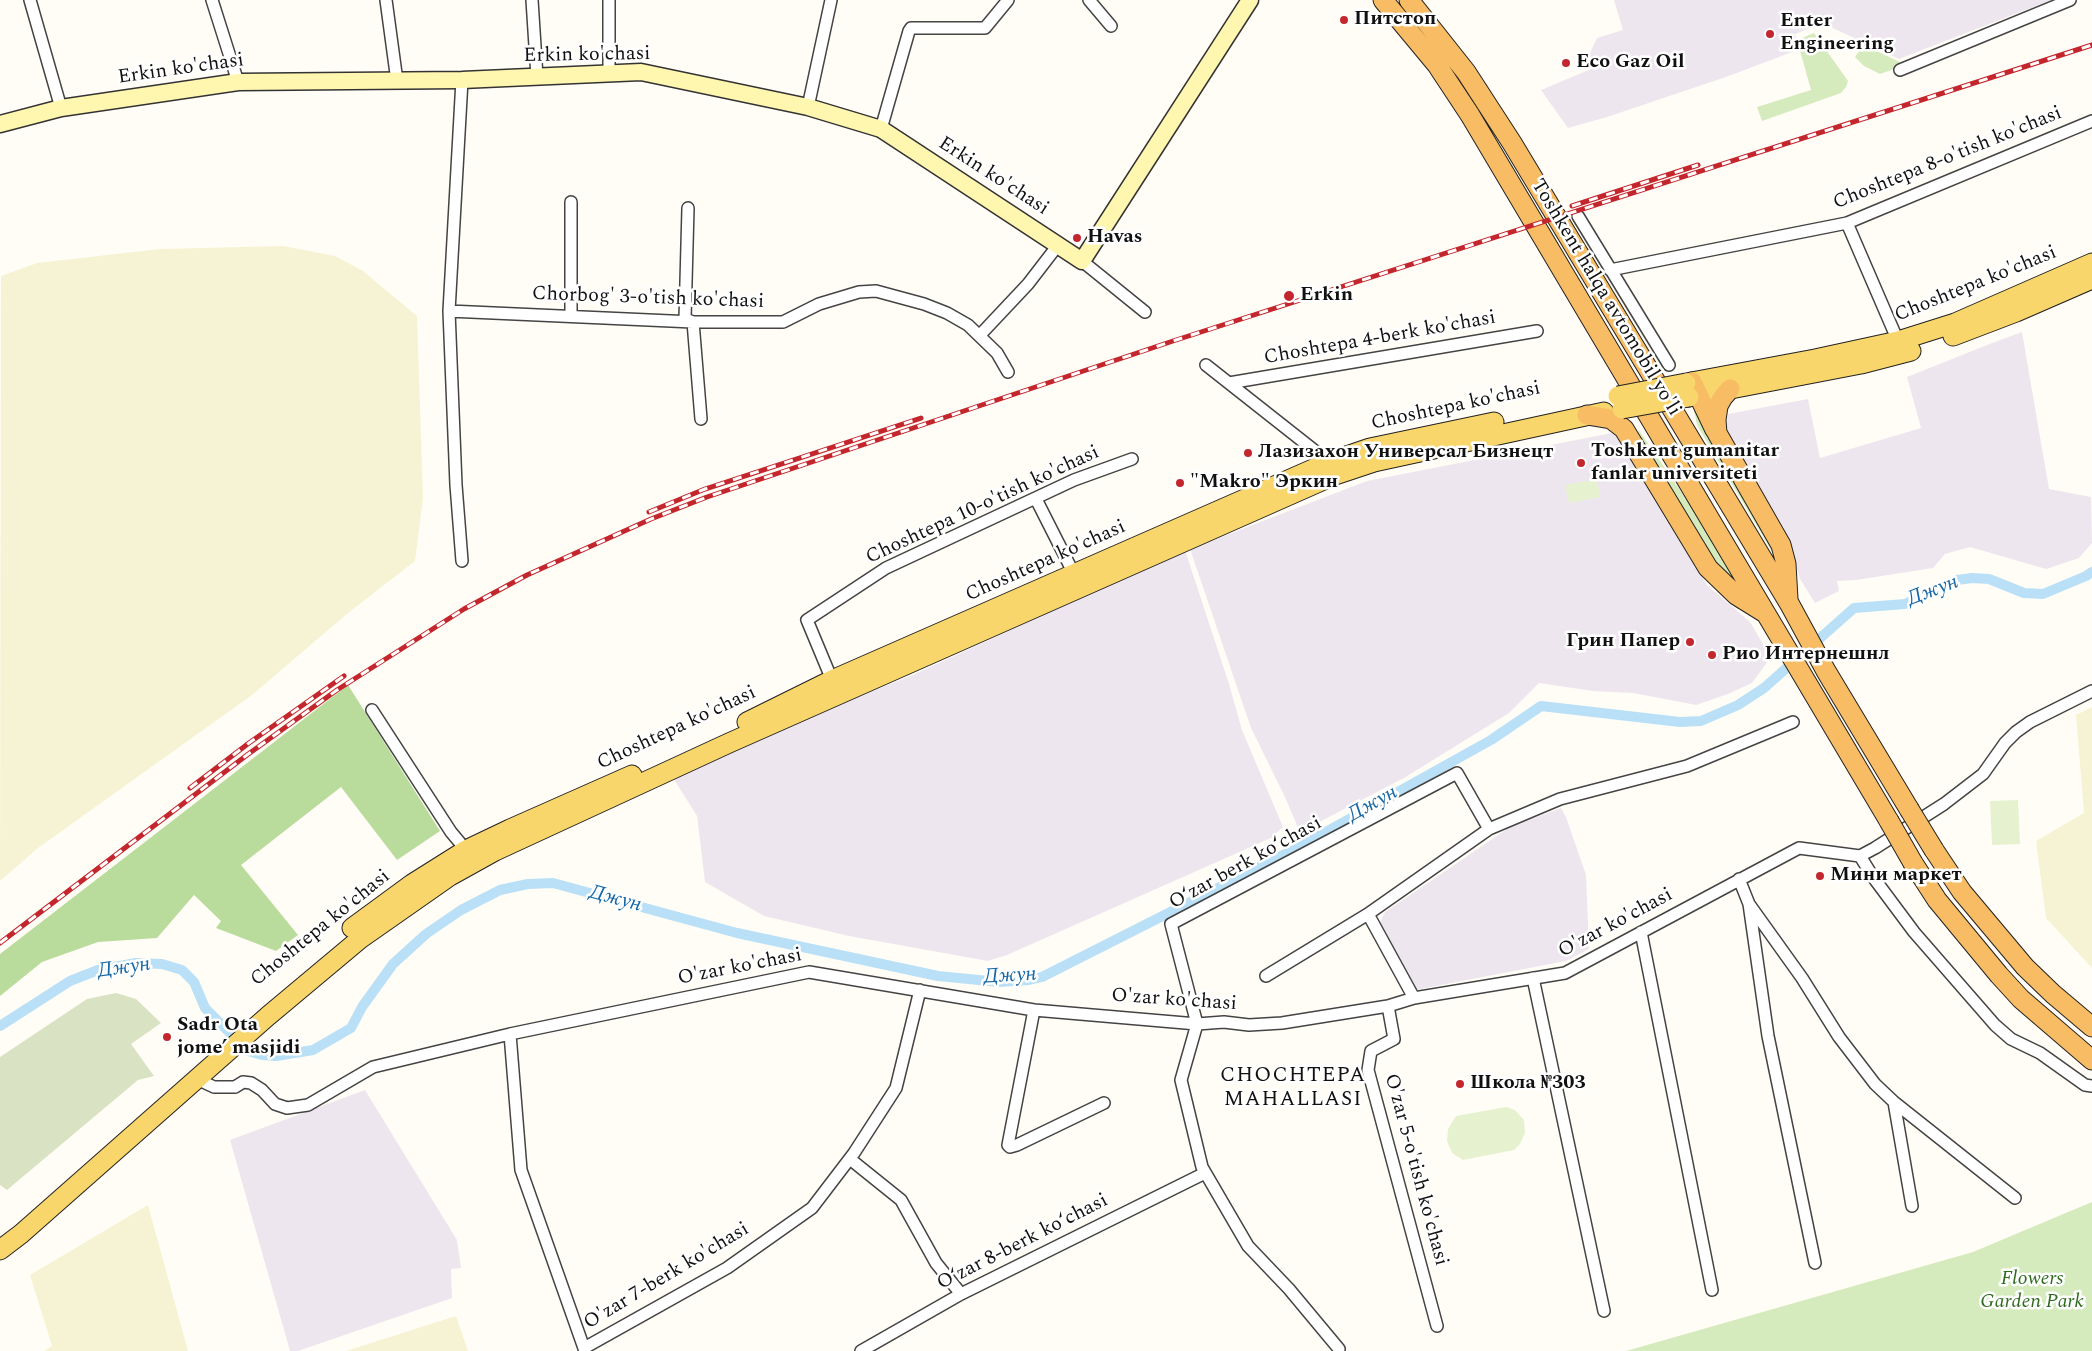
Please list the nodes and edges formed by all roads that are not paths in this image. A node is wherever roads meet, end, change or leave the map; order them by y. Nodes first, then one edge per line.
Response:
1 (30, 0) edge
2 (212, 0) edge
3 (386, 0) edge
4 (532, 0) edge
5 (610, 0) edge
6 (831, 0) edge
7 (1008, 0) edge
8 (1089, 0) edge
9 (1250, 0) edge
10 (1383, 0) edge
11 (1409, 0) edge
12 (2070, 0) edge
13 (1111, 26) dead end
14 (1900, 70) dead end
15 (609, 73) junction
16 (537, 77) junction
17 (462, 80) junction
18 (397, 81) junction
19 (238, 82) junction
20 (808, 107) junction
21 (61, 108) junction
22 (2092, 121) edge
23 (0, 124) edge
24 (881, 130) junction
25 (571, 202) dead end
26 (688, 208) dead end
27 (1578, 216) dead end
28 (1847, 224) junction
29 (1058, 245) junction
30 (1082, 261) junction
31 (2092, 263) edge
32 (1610, 270) junction
33 (2092, 279) edge
34 (449, 311) junction
35 (1145, 312) dead end
36 (571, 315) junction
37 (693, 322) junction
38 (1537, 331) dead end
39 (980, 335) junction
40 (1898, 341) junction
41 (1669, 365) dead end
42 (1206, 366) dead end
43 (1008, 372) dead end
44 (1229, 383) junction
45 (1691, 389) junction
46 (1730, 389) junction
47 (1620, 402) junction
48 (1587, 415) junction
49 (701, 419) dead end
50 (1717, 433) junction
51 (1132, 459) dead end
52 (1332, 468) junction
53 (1036, 498) junction
54 (462, 561) dead end
55 (1074, 574) junction
56 (1788, 603) junction
57 (1768, 615) junction
58 (913, 653) junction
59 (832, 680) junction
60 (2092, 691) edge
61 (372, 710) dead end
62 (1793, 722) dead end
63 (1489, 829) junction
64 (466, 850) junction
65 (1860, 856) junction
66 (1739, 879) junction
67 (1749, 904) junction
68 (1368, 914) junction
69 (1641, 932) junction
70 (1266, 976) dead end
71 (1533, 978) junction
72 (920, 990) junction
73 (1414, 998) junction
74 (1388, 1006) junction
75 (1034, 1010) junction
76 (264, 1012) junction
77 (1197, 1024) junction
78 (2092, 1027) edge
79 (510, 1034) junction
80 (2092, 1060) edge
81 (207, 1062) junction
82 (197, 1079) junction
83 (2092, 1086) edge
84 (1894, 1102) junction
85 (1104, 1103) dead end
86 (123, 1136) junction
87 (850, 1158) junction
88 (1205, 1173) junction
89 (2016, 1198) dead end
90 (1912, 1206) dead end
91 (0, 1234) edge
92 (0, 1250) edge
93 (1816, 1264) dead end
94 (1712, 1290) dead end
95 (961, 1294) junction
96 (1604, 1311) dead end
97 (1437, 1326) dead end
98 (1338, 1349) dead end
99 (585, 1350) edge
100 (861, 1351) edge

1 - 21 street
2 - 19 street
3 - 18 street
4 - 16 street
5 - 15 street
6 - 20 street
7 - 24 street
8 - 13 street
9 - 30 main road
10 - 57 highway, Toshkent halqa avtomobil yo'li
11 - 56 highway, Toshkent halqa avtomobil yo'li
12 - 14 street
15 - 16 main road, Erkin ko'chasi
15 - 20 main road, Erkin ko'chasi
16 - 17 main road, Erkin ko'chasi
17 - 18 main road, Erkin ko'chasi
17 - 34 street
18 - 19 main road, Erkin ko'chasi
19 - 21 main road, Erkin ko'chasi
20 - 24 main road, Erkin ko'chasi
21 - 23 main road, Erkin ko'chasi
22 - 28 street, Choshtepa 8-o'tish ko'chasi
24 - 29 main road, Erkin ko'chasi
25 - 36 street
26 - 37 street
27 - 32 street
28 - 32 street, Choshtepa 8-o'tish ko'chasi
28 - 40 street
29 - 30 main road, Erkin ko'chasi
29 - 39 street
30 - 35 street, Erkin ko'chasi
31 - 40 main road, Choshtepa ko'chasi
32 - 41 street
33 - 46 main road, Choshtepa ko'chasi
34 - 36 street, Chorbog' 3-o'tish ko'chasi
34 - 54 street
36 - 37 street, Chorbog' 3-o'tish ko'chasi
37 - 39 street, Chorbog' 3-o'tish ko'chasi
37 - 49 street
38 - 44 street, Choshtepa 4-berk ko'chasi
39 - 43 street, Chorbog' 3-o'tish ko'chasi
40 - 45 main road, Choshtepa ko'chasi
42 - 44 street
44 - 52 street
45 - 46 main road, Choshtepa ko'chasi
45 - 47 main road, Choshtepa ko'chasi, bridge
45 - 50 highway
46 - 50 highway
47 - 48 main road, Choshtepa ko'chasi
47 - 52 main road, Choshtepa ko'chasi
48 - 52 main road, Choshtepa ko'chasi
48 - 57 highway
50 - 56 highway
51 - 53 street, Choshtepa 10-o'tish ko'chasi
52 - 55 main road, Choshtepa ko'chasi
52 - 58 main road, Choshtepa ko'chasi
53 - 55 street
53 - 59 street, Choshtepa 10-o'tish ko'chasi
55 - 58 main road, Choshtepa ko'chasi
56 - 78 highway, Toshkent halqa avtomobil yo'li, bridge
57 - 80 highway, Toshkent halqa avtomobil yo'li, bridge
58 - 59 main road, Choshtepa ko'chasi
58 - 76 main road, Choshtepa ko'chasi
59 - 64 main road, Choshtepa ko'chasi
60 - 65 street
61 - 64 street
62 - 63 street
63 - 68 street
63 - 77 street, Oʻzar berk koʻchasi
64 - 76 main road, Choshtepa ko'chasi
65 - 66 street, O'zar ko'chasi
65 - 83 street
66 - 67 street
66 - 69 street, O'zar ko'chasi
67 - 84 street
67 - 93 street
68 - 70 street
68 - 73 street
69 - 71 street, O'zar ko'chasi
69 - 94 street
71 - 73 street, O'zar ko'chasi
71 - 96 street
72 - 75 street, O'zar ko'chasi
72 - 79 street, O'zar ko'chasi
72 - 87 street, O'zar 7-berk ko'chasi
73 - 74 street, O'zar ko'chasi
74 - 77 street, O'zar ko'chasi
74 - 97 street, O'zar 5-o'tish ko'chasi
75 - 77 street, O'zar ko'chasi
75 - 85 street
76 - 81 main road, Choshtepa ko'chasi
77 - 88 street
79 - 82 street, O'zar ko'chasi
79 - 99 street
81 - 82 main road, Choshtepa ko'chasi
81 - 86 main road, Choshtepa ko'chasi
82 - 86 main road, Choshtepa ko'chasi
84 - 89 street
84 - 90 street
86 - 91 main road
86 - 92 main road
87 - 95 street
87 - 99 street, O'zar 7-berk ko'chasi
88 - 95 street, Oʻzar 8-berk koʻchasi
88 - 98 street
95 - 100 street, Oʻzar 8-berk koʻchasi

